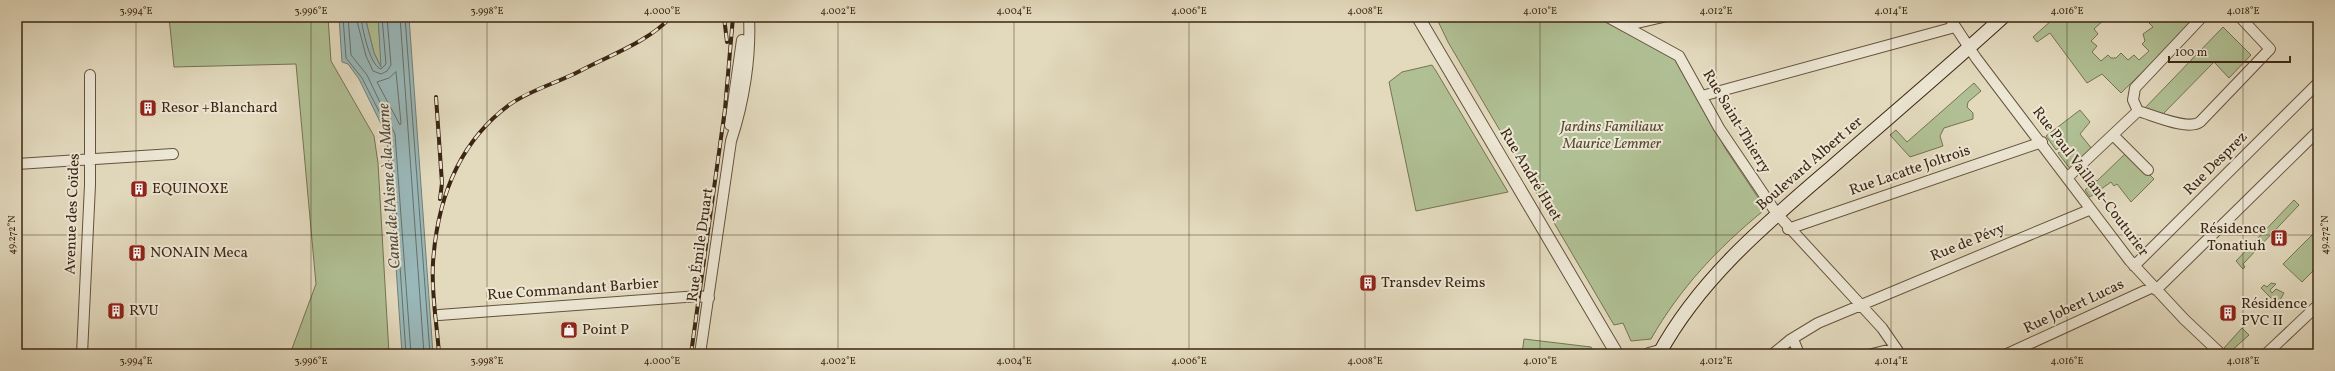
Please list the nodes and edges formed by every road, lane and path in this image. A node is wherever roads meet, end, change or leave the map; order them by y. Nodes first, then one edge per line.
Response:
1 (748, 17) edge
2 (1418, 17) edge
3 (1608, 17) edge
4 (1662, 17) edge
5 (2003, 17) edge
6 (2202, 17) edge
7 (2240, 17) edge
8 (1951, 20) edge
9 (1624, 26) junction
10 (1969, 48) junction
11 (90, 74) dead end
12 (2318, 83) edge
13 (1702, 96) junction
14 (2138, 111) junction
15 (2318, 131) edge
16 (2113, 135) junction
17 (2042, 142) junction
18 (173, 154) dead end
19 (90, 158) junction
20 (17, 164) edge
21 (2148, 170) dead end
22 (2067, 178) junction
23 (1773, 210) junction
24 (2089, 210) junction
25 (1788, 229) junction
26 (2134, 266) junction
27 (2154, 289) junction
28 (709, 298) junction
29 (1858, 305) junction
30 (2318, 305) edge
31 (439, 315) dead end
32 (1793, 339) junction
33 (1898, 351) edge
34 (1617, 353) edge
35 (1656, 353) edge
36 (2216, 353) edge
37 (82, 354) edge
38 (700, 354) edge
39 (1773, 354) edge
40 (1799, 354) edge
41 (1872, 354) edge
42 (2008, 354) edge
43 (2266, 354) edge

1 - 28 street, Rue Émile Druart
2 - 34 street, Rue André Huet
3 - 9 street, Rue Saint-Thierry
4 - 9 street
5 - 10 main road, Boulevard Albert 1er
6 - 14 street
7 - 14 street
8 - 10 street, Rue Paul Vaillant-Couturier
8 - 13 street
9 - 13 street, Rue Saint-Thierry
10 - 17 street, Rue Paul Vaillant-Couturier
10 - 23 main road, Boulevard Albert 1er
11 - 19 street, Avenue des Coïdes
12 - 26 street, Rue Desprez
13 - 23 street, Rue Saint-Thierry
14 - 16 street
15 - 27 street, Rue Jobert Lucas
16 - 21 street
16 - 22 street
17 - 22 street, Rue Paul Vaillant-Couturier
17 - 25 street, Rue Lacatte Joltrois
18 - 19 street
19 - 20 street
19 - 37 street, Avenue des Coïdes
22 - 24 street, Rue Paul Vaillant-Couturier
23 - 25 street, Rue Saint-Thierry
23 - 35 main road, Boulevard Albert 1er
24 - 26 street, Rue Paul Vaillant-Couturier
24 - 29 street, Rue de Pévy
25 - 29 street, Rue Saint-Thierry
26 - 27 street, Rue Paul Vaillant-Couturier
27 - 36 street, Rue Paul Vaillant-Couturier
27 - 42 street, Rue Jobert Lucas
28 - 31 street, Rue Commandant Barbier
28 - 38 street, Rue Émile Druart
29 - 32 street, Rue de Pévy
29 - 33 street, Rue Saint-Thierry
30 - 43 street
32 - 39 street, Rue de Pévy
32 - 40 street
33 - 41 street

